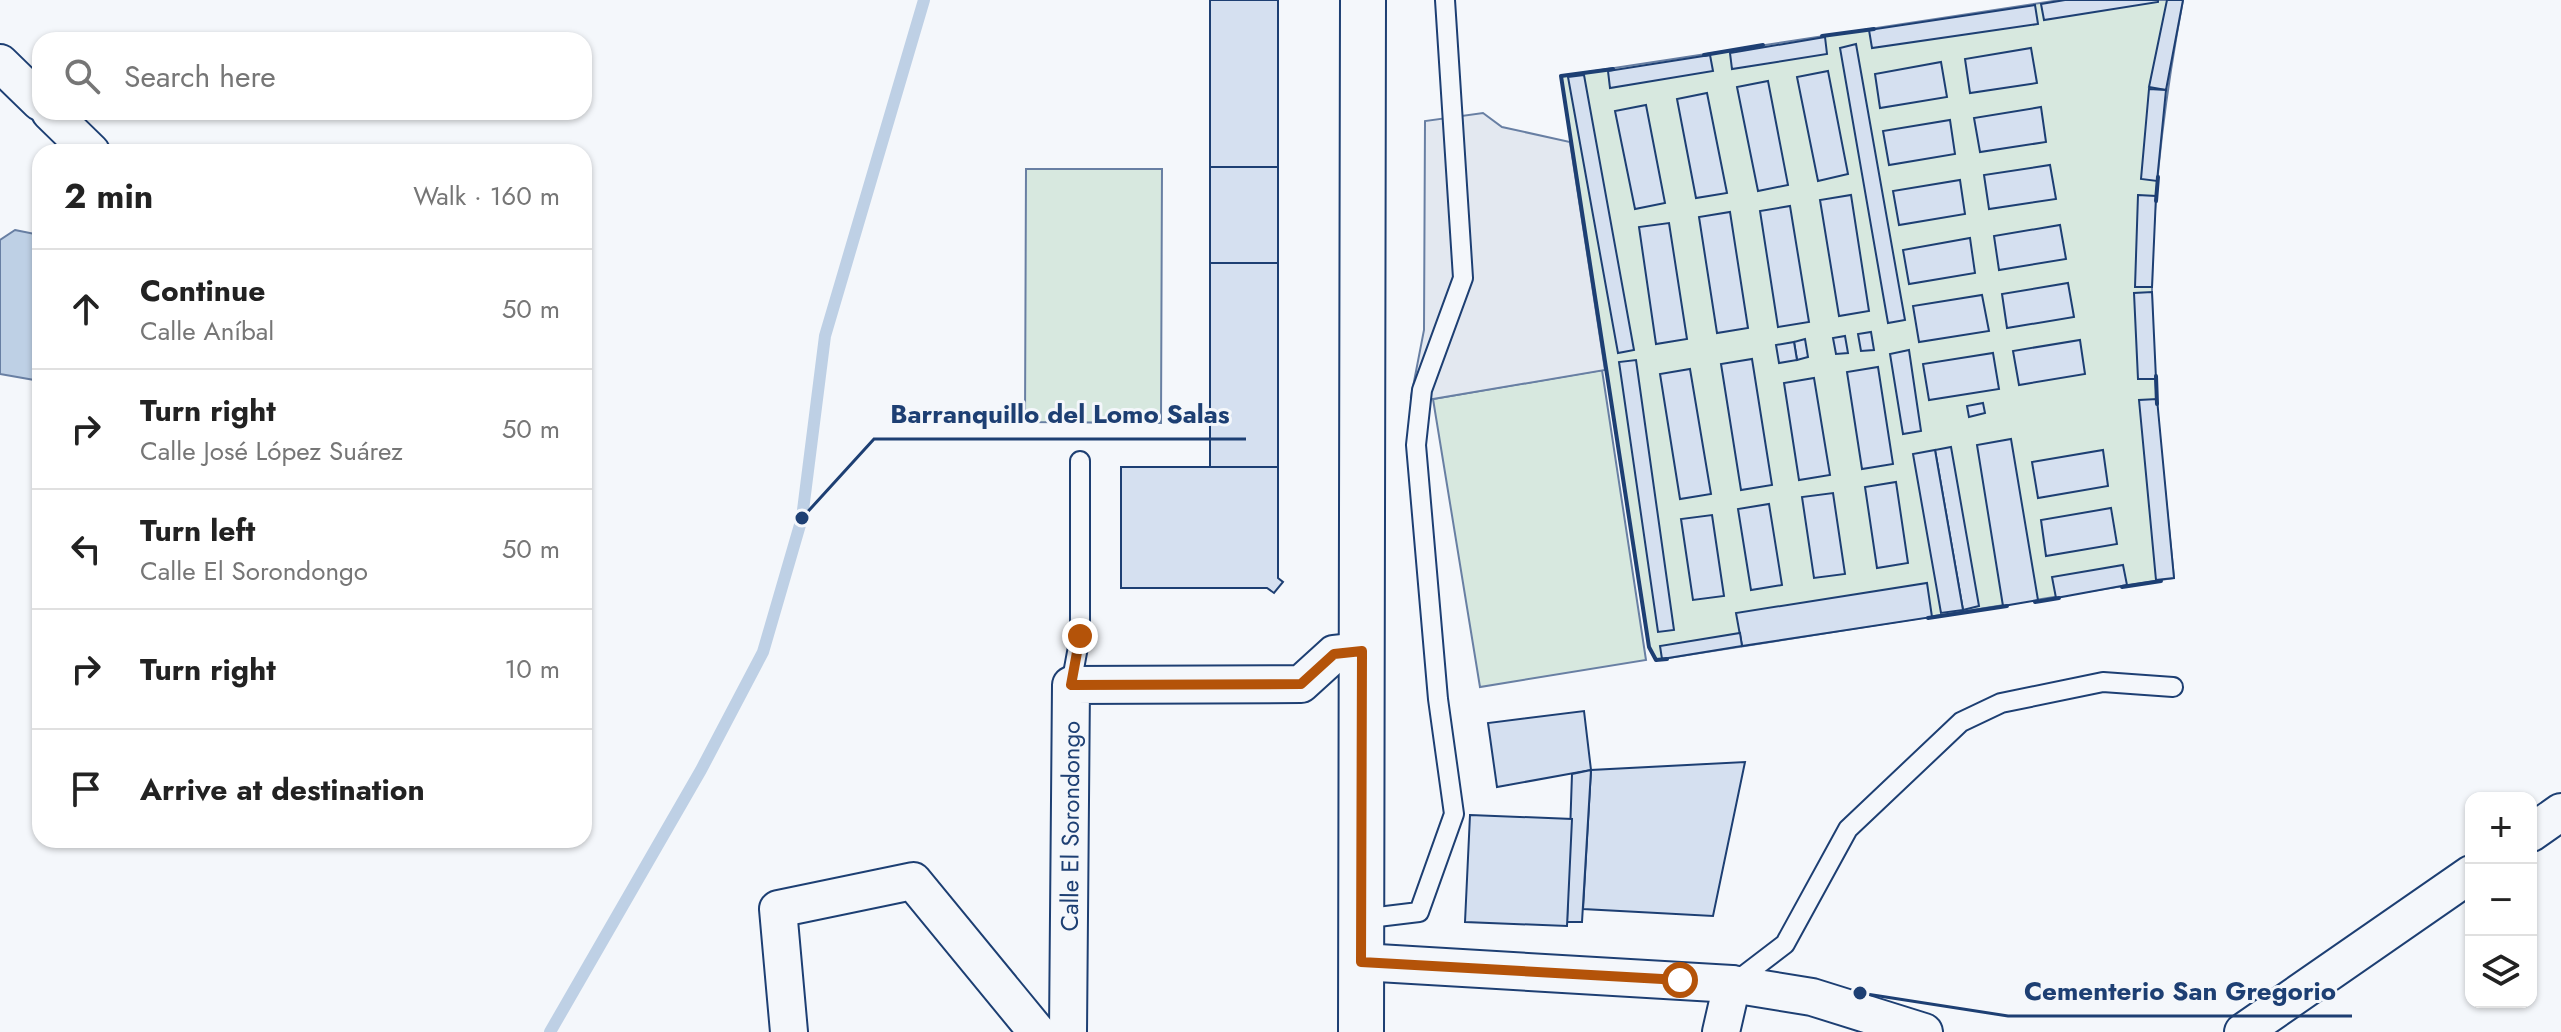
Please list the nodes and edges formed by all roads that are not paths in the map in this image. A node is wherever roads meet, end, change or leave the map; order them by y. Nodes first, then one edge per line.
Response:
1 (1363, 0) edge
2 (1445, 0) edge
3 (0, 63) edge
4 (32, 94) edge
5 (58, 120) edge
6 (83, 144) edge
7 (1080, 461) dead end
8 (1362, 651) junction
9 (1071, 685) junction
10 (2173, 687) dead end
11 (2561, 812) edge
12 (2537, 829) edge
13 (2465, 878) edge
14 (1361, 919) junction
15 (1361, 962) junction
16 (1732, 984) junction
17 (789, 1032) edge
18 (1037, 1032) edge
19 (1068, 1032) edge
20 (1361, 1032) edge
21 (1721, 1032) edge
22 (1924, 1032) edge
23 (2243, 1032) edge

1 - 8 main road
2 - 14 lane
3 - 4 street
5 - 6 street
7 - 9 lane
8 - 9 street
8 - 14 main road
9 - 19 street, Calle El Sorondongo
10 - 16 lane
11 - 12 street
13 - 23 street
14 - 15 main road
15 - 16 street
15 - 20 main road
16 - 21 street
16 - 22 street
17 - 18 street

